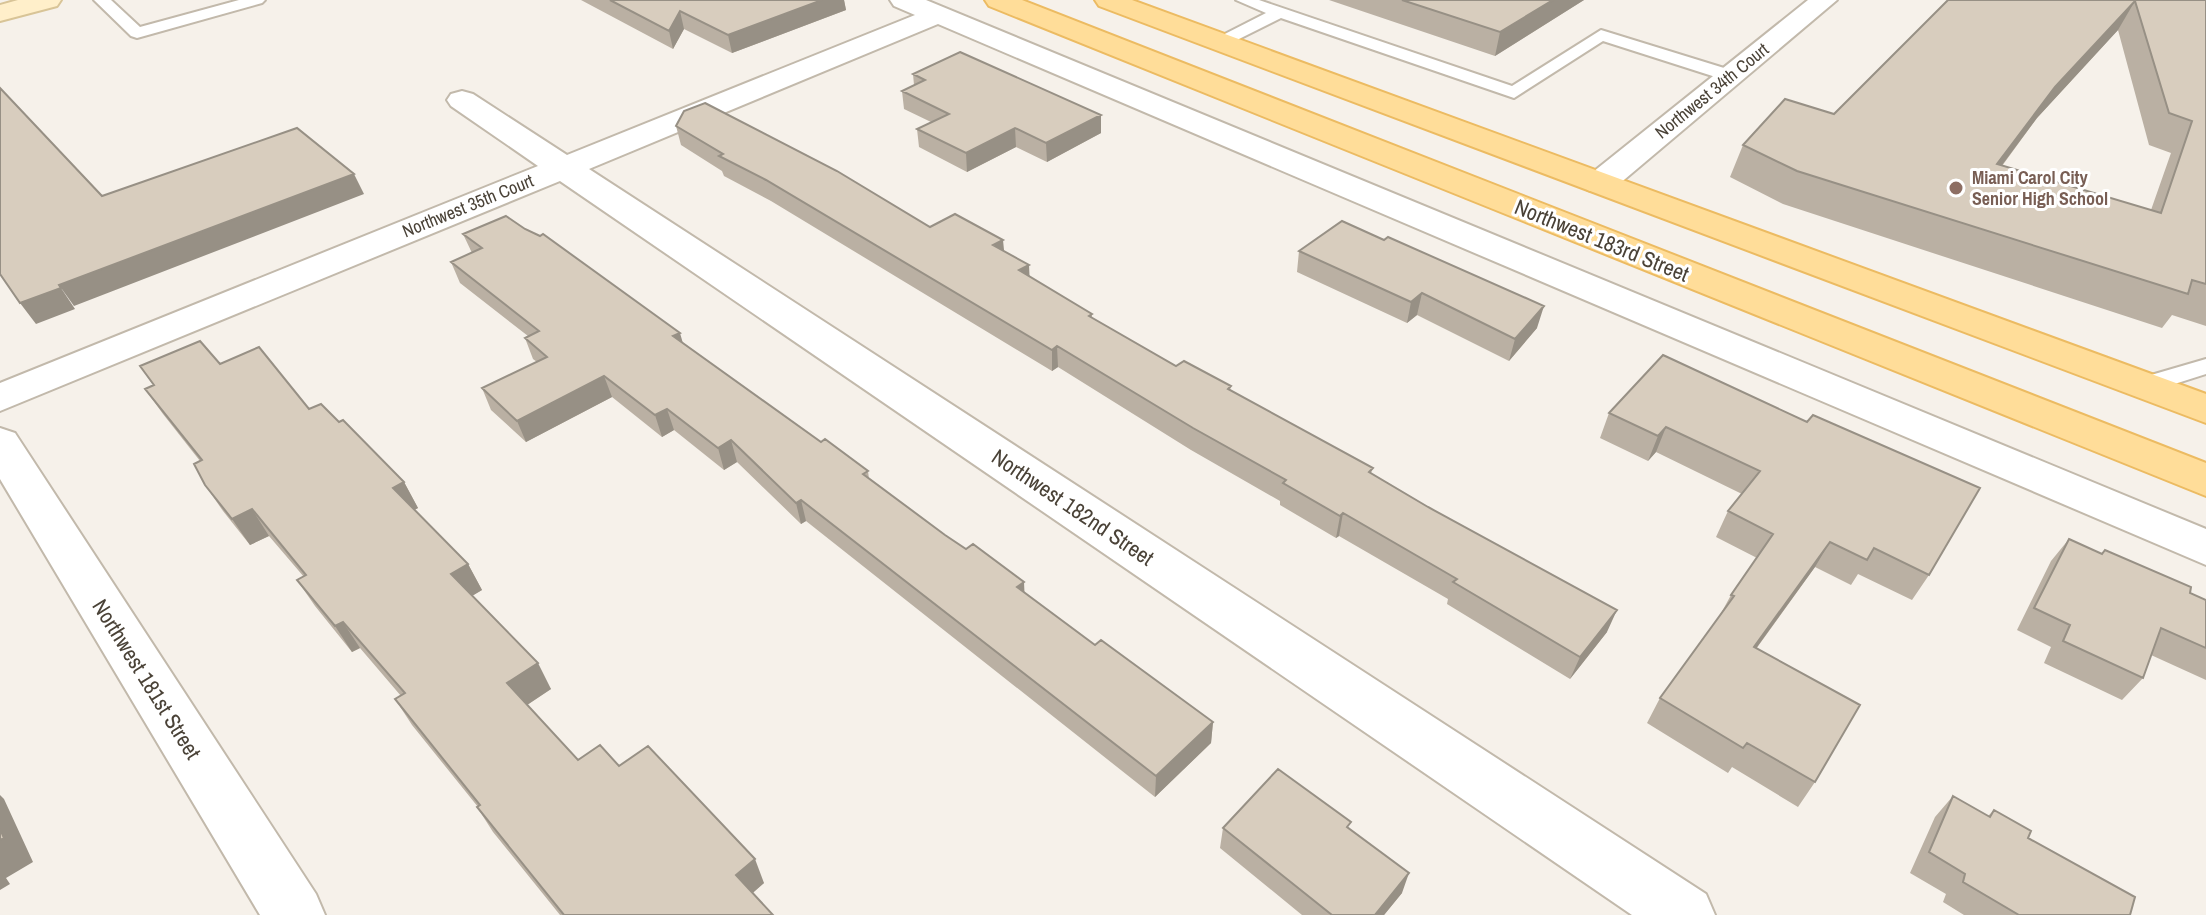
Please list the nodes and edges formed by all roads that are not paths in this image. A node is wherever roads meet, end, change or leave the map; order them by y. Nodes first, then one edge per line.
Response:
1 (48, 0) edge
2 (102, 0) edge
3 (257, 0) edge
4 (903, 0) edge
5 (998, 0) edge
6 (1108, 0) edge
7 (1244, 0) edge
8 (1824, 0) edge
9 (1280, 12) junction
10 (0, 13) edge
11 (937, 15) junction
12 (1221, 42) junction
13 (1731, 76) junction
14 (462, 100) dead end
15 (563, 166) junction
16 (1438, 175) junction
17 (1600, 183) junction
18 (2206, 366) edge
19 (2143, 386) junction
20 (0, 398) edge
21 (2206, 409) edge
22 (0, 443) edge
23 (2206, 480) edge
24 (2206, 548) edge
25 (294, 915) edge
26 (1684, 915) edge

1 - 10 main road
2 - 3 lane
4 - 11 street
5 - 16 main road, Northwest 183rd Street
6 - 12 main road
7 - 9 lane
8 - 13 street, Northwest 34th Court
9 - 12 lane
9 - 13 lane
11 - 15 street, Northwest 35th Court
11 - 24 street
12 - 17 main road
13 - 17 street, Northwest 34th Court
14 - 15 street, Northwest 182nd Street
15 - 20 street, Northwest 35th Court
15 - 26 street, Northwest 182nd Street
16 - 17 main road
16 - 23 main road, Northwest 183rd Street
17 - 19 main road
18 - 19 lane
19 - 21 main road
22 - 25 street, Northwest 181st Street

